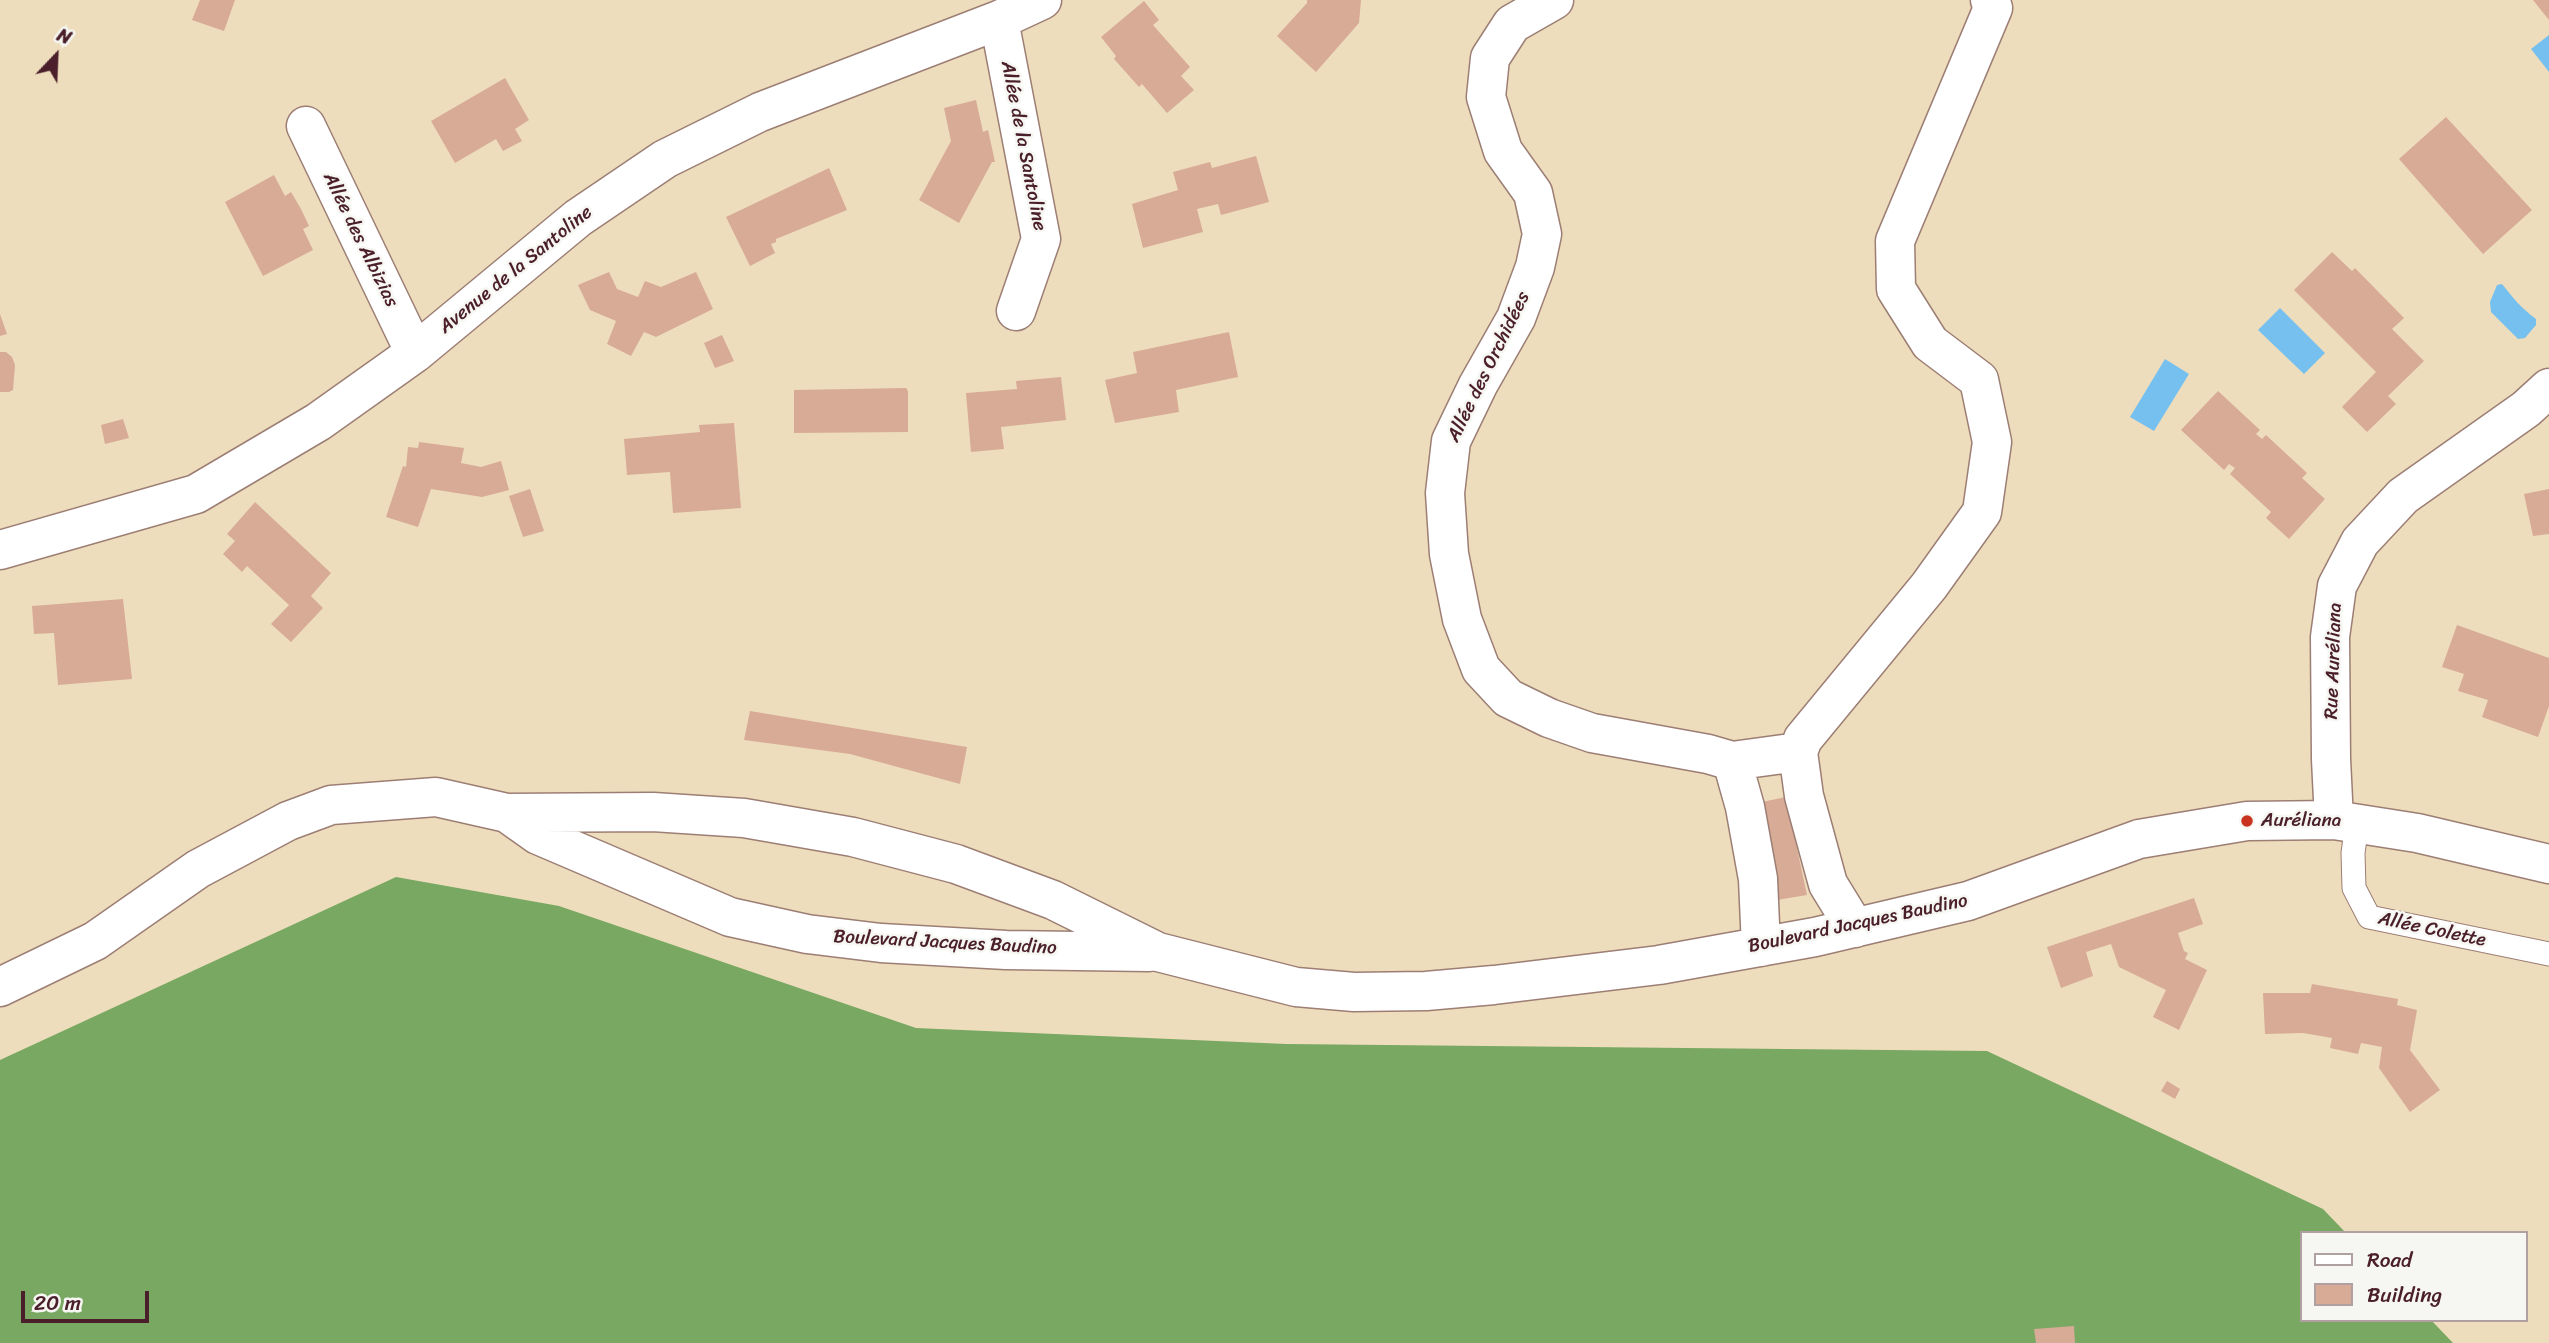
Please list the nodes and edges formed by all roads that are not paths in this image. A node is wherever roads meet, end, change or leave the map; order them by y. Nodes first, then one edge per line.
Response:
1 (1042, 0) edge
2 (1555, 0) edge
3 (1990, 0) edge
4 (999, 20) junction
5 (306, 126) dead end
6 (1016, 311) dead end
7 (415, 353) junction
8 (2549, 388) edge
9 (0, 550) edge
10 (1798, 752) junction
11 (1732, 761) junction
12 (507, 813) junction
13 (2346, 822) junction
14 (2549, 864) edge
15 (1855, 928) junction
16 (1761, 947) junction
17 (1158, 952) junction
18 (2549, 954) edge
19 (0, 987) edge

1 - 4 street, Avenue de la Santoline
2 - 11 street, Allée des Orchidées
3 - 10 street
4 - 6 street, Allée de la Santoline
4 - 7 street, Avenue de la Santoline
5 - 7 street, Allée des Albizias
7 - 9 street, Avenue de la Santoline
8 - 13 street, Rue Auréliana
10 - 11 street, Allée des Orchidées
10 - 15 street
11 - 16 street
12 - 17 street, Boulevard Jacques Baudino
12 - 17 street, Boulevard Jacques Baudino
12 - 19 street, Boulevard Jacques Baudino
13 - 14 street, Boulevard Jacques Baudino
13 - 15 street, Boulevard Jacques Baudino
13 - 18 lane, Allée Colette
15 - 16 street, Boulevard Jacques Baudino
16 - 17 street, Boulevard Jacques Baudino

